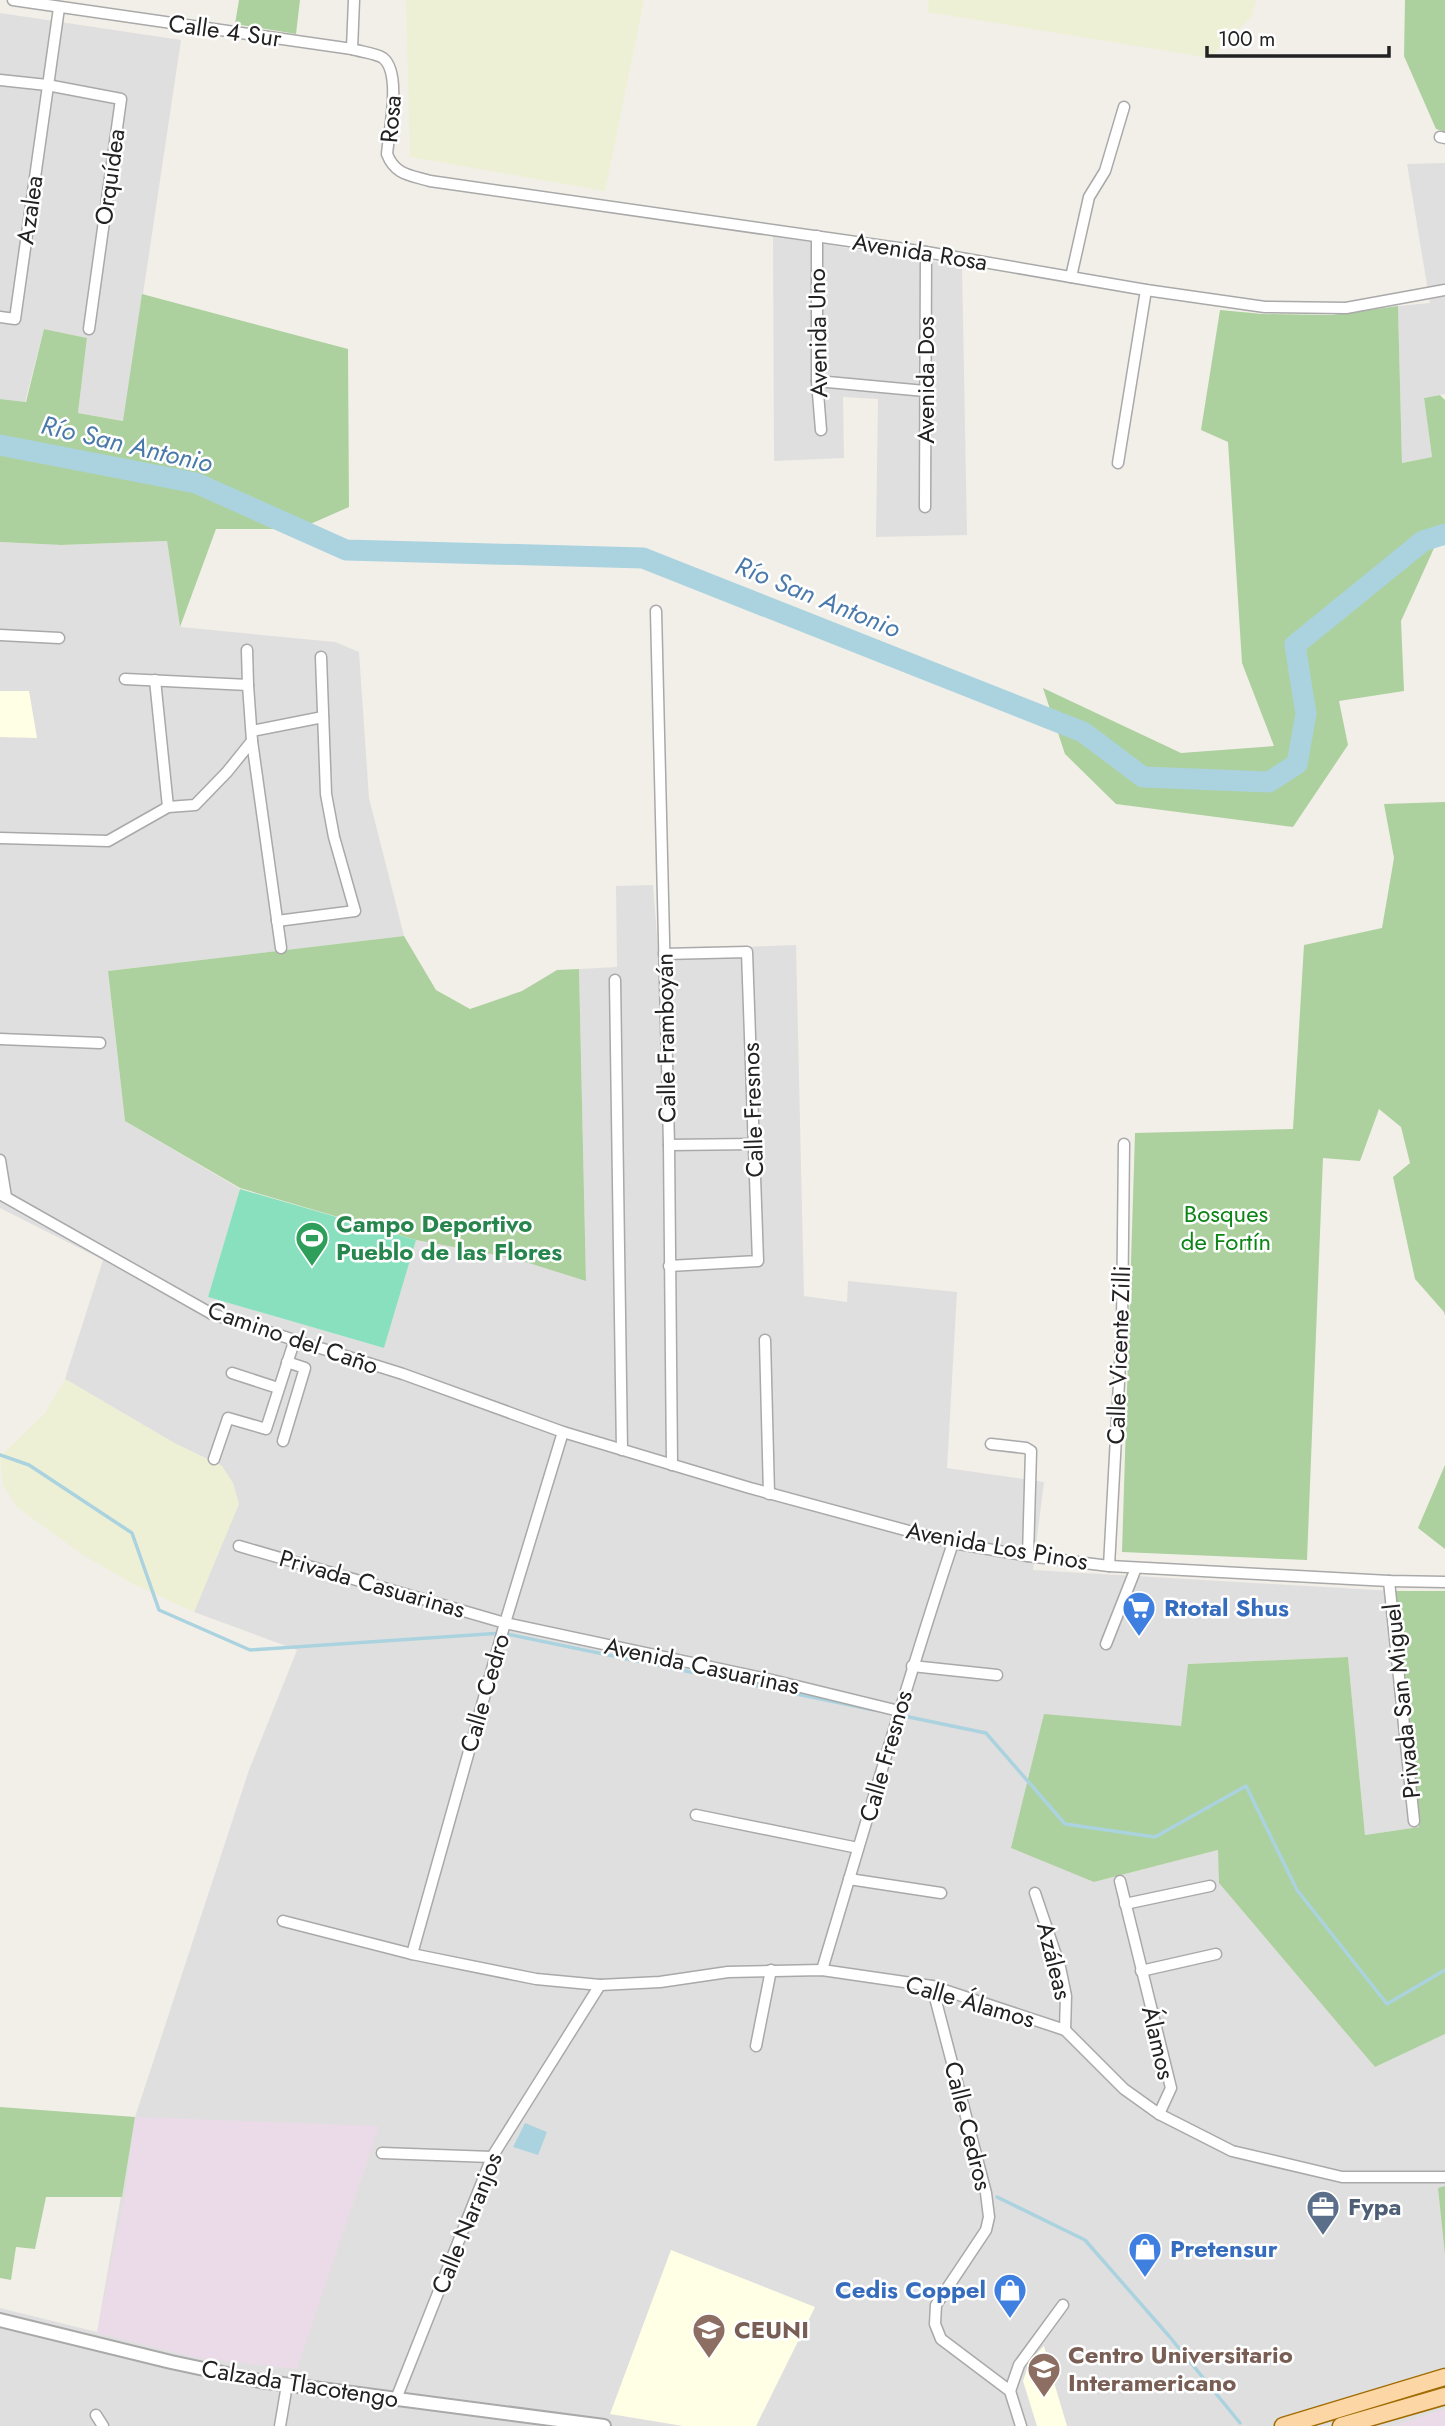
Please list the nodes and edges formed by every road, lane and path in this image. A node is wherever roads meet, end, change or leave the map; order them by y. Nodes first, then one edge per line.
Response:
1 (13, 0) edge
2 (354, 0) edge
3 (59, 8) junction
4 (352, 50) junction
5 (390, 66) joint
6 (0, 80) edge
7 (47, 85) junction
8 (1124, 107) dead end
9 (395, 169) joint
10 (817, 236) junction
11 (926, 252) junction
12 (1071, 277) junction
13 (1146, 290) junction
14 (1445, 290) edge
15 (0, 317) edge
16 (89, 329) dead end
17 (817, 381) junction
18 (925, 391) junction
19 (821, 430) dead end
20 (1118, 463) dead end
21 (925, 507) dead end
22 (656, 611) dead end
23 (0, 635) edge
24 (59, 638) dead end
25 (247, 650) dead end
26 (321, 657) dead end
27 (125, 679) dead end
28 (155, 680) junction
29 (248, 685) junction
30 (323, 717) junction
31 (252, 736) junction
32 (168, 807) junction
33 (0, 838) edge
34 (277, 921) junction
35 (281, 948) dead end
36 (664, 954) junction
37 (615, 980) dead end
38 (0, 1039) edge
39 (100, 1043) dead end
40 (754, 1144) junction
41 (1124, 1144) dead end
42 (669, 1145) junction
43 (0, 1160) edge
44 (3, 1196) edge
45 (669, 1266) junction
46 (765, 1340) dead end
47 (294, 1342) junction
48 (287, 1362) junction
49 (232, 1373) dead end
50 (278, 1388) junction
51 (562, 1432) junction
52 (283, 1441) dead end
53 (991, 1444) dead end
54 (622, 1450) junction
55 (214, 1459) dead end
56 (672, 1465) junction
57 (769, 1494) junction
58 (953, 1543) junction
59 (239, 1546) dead end
60 (1028, 1556) junction
61 (1109, 1566) junction
62 (1136, 1568) junction
63 (1389, 1581) junction
64 (1445, 1581) edge
65 (505, 1622) junction
66 (1106, 1644) dead end
67 (912, 1666) junction
68 (997, 1675) dead end
69 (899, 1712) junction
70 (695, 1815) dead end
71 (1414, 1821) dead end
72 (858, 1848) junction
73 (849, 1879) junction
74 (1120, 1881) dead end
75 (1210, 1886) dead end
76 (941, 1893) dead end
77 (1035, 1893) dead end
78 (1125, 1904) junction
79 (283, 1921) dead end
80 (412, 1954) junction
81 (1216, 1954) dead end
82 (771, 1970) junction
83 (822, 1970) junction
84 (1141, 1970) junction
85 (600, 1985) junction
86 (932, 1986) junction
87 (1065, 2030) junction
88 (756, 2046) dead end
89 (1159, 2114) junction
90 (382, 2153) dead end
91 (492, 2157) junction
92 (1445, 2177) edge
93 (1063, 2305) dead end
94 (0, 2320) edge
95 (1445, 2377) edge
96 (287, 2385) junction
97 (1010, 2391) junction
98 (1445, 2396) edge
99 (396, 2399) junction
100 (96, 2415) dead end
101 (103, 2426) edge
102 (280, 2426) edge
103 (604, 2426) edge
104 (1021, 2426) edge
105 (1283, 2426) edge
106 (1340, 2426) edge

1 - 3 street, Calle 4 Sur
2 - 4 street
3 - 4 street, Calle 4 Sur
3 - 7 street, Azalea
4 - 5 street, Calle 4 Sur
5 - 9 street, Rosa
6 - 7 street
7 - 15 street, Azalea
7 - 16 street, Orquídea
8 - 12 street
9 - 10 street, Avenida Rosa
10 - 11 street, Avenida Rosa
10 - 17 street, Avenida Uno
11 - 12 street, Avenida Rosa
11 - 18 street, Avenida Dos
12 - 13 street, Avenida Rosa
13 - 14 street, Avenida Rosa
13 - 20 street
17 - 18 street
17 - 19 street, Avenida Uno
18 - 21 street, Avenida Dos
22 - 36 street, Calle Framboyán
23 - 24 street
25 - 29 street
26 - 30 street
27 - 28 street
28 - 29 street
28 - 32 street
29 - 31 street
30 - 31 street
30 - 34 street
31 - 32 street
31 - 34 street
32 - 33 street
34 - 35 street
36 - 40 street, Calle Fresnos
36 - 42 street, Calle Framboyán
37 - 54 street
38 - 39 street
40 - 42 street
40 - 45 street, Calle Fresnos
41 - 61 street, Calle Vicente Zilli
42 - 45 street, Calle Framboyán
43 - 44 street
44 - 47 street, Camino del Caño
45 - 56 street, Calle Framboyán
46 - 57 street
47 - 48 street
47 - 51 street, Camino del Caño
48 - 50 street
48 - 52 street
49 - 50 street
50 - 55 street
51 - 54 street, Avenida Los Pinos
51 - 65 street, Calle Cedro
53 - 60 street
54 - 56 street, Avenida Los Pinos
56 - 57 street, Avenida Los Pinos
57 - 58 street, Avenida Los Pinos
58 - 60 street, Avenida Los Pinos
58 - 67 street, Calle Fresnos
59 - 65 street, Privada Casuarinas
60 - 61 street, Avenida Los Pinos
61 - 62 street, Avenida Los Pinos
62 - 63 street, Avenida Los Pinos
62 - 66 street
63 - 64 street, Avenida Los Pinos
63 - 71 street, Privada San Miguel
65 - 69 street, Avenida Casuarinas
65 - 80 street, Calle Cedro
67 - 68 street
67 - 69 street, Calle Fresnos
69 - 72 street, Calle Fresnos
70 - 72 street
72 - 73 street, Calle Fresnos
73 - 76 street
73 - 83 street, Calle Fresnos
74 - 78 street, Álamos
75 - 78 street
77 - 87 street, Azáleas
78 - 84 street, Álamos
79 - 80 street, Calle Álamos
80 - 85 street, Calle Álamos
81 - 84 street
82 - 83 street, Calle Álamos
82 - 85 street, Calle Álamos
82 - 88 street
83 - 86 street, Calle Álamos
84 - 89 street, Álamos
85 - 91 street, Calle Naranjos
86 - 87 street, Calle Álamos
86 - 97 street, Calle Cedros
87 - 89 street, Calle Álamos
89 - 92 street, Calle Álamos
90 - 91 street
91 - 99 street, Calle Naranjos
93 - 97 street
94 - 96 street, Calzada Tlacotengo
95 - 105 main road
96 - 99 street, Calzada Tlacotengo
96 - 102 street
97 - 104 street
98 - 106 main road
99 - 103 street, Calzada Tlacotengo
100 - 101 street

